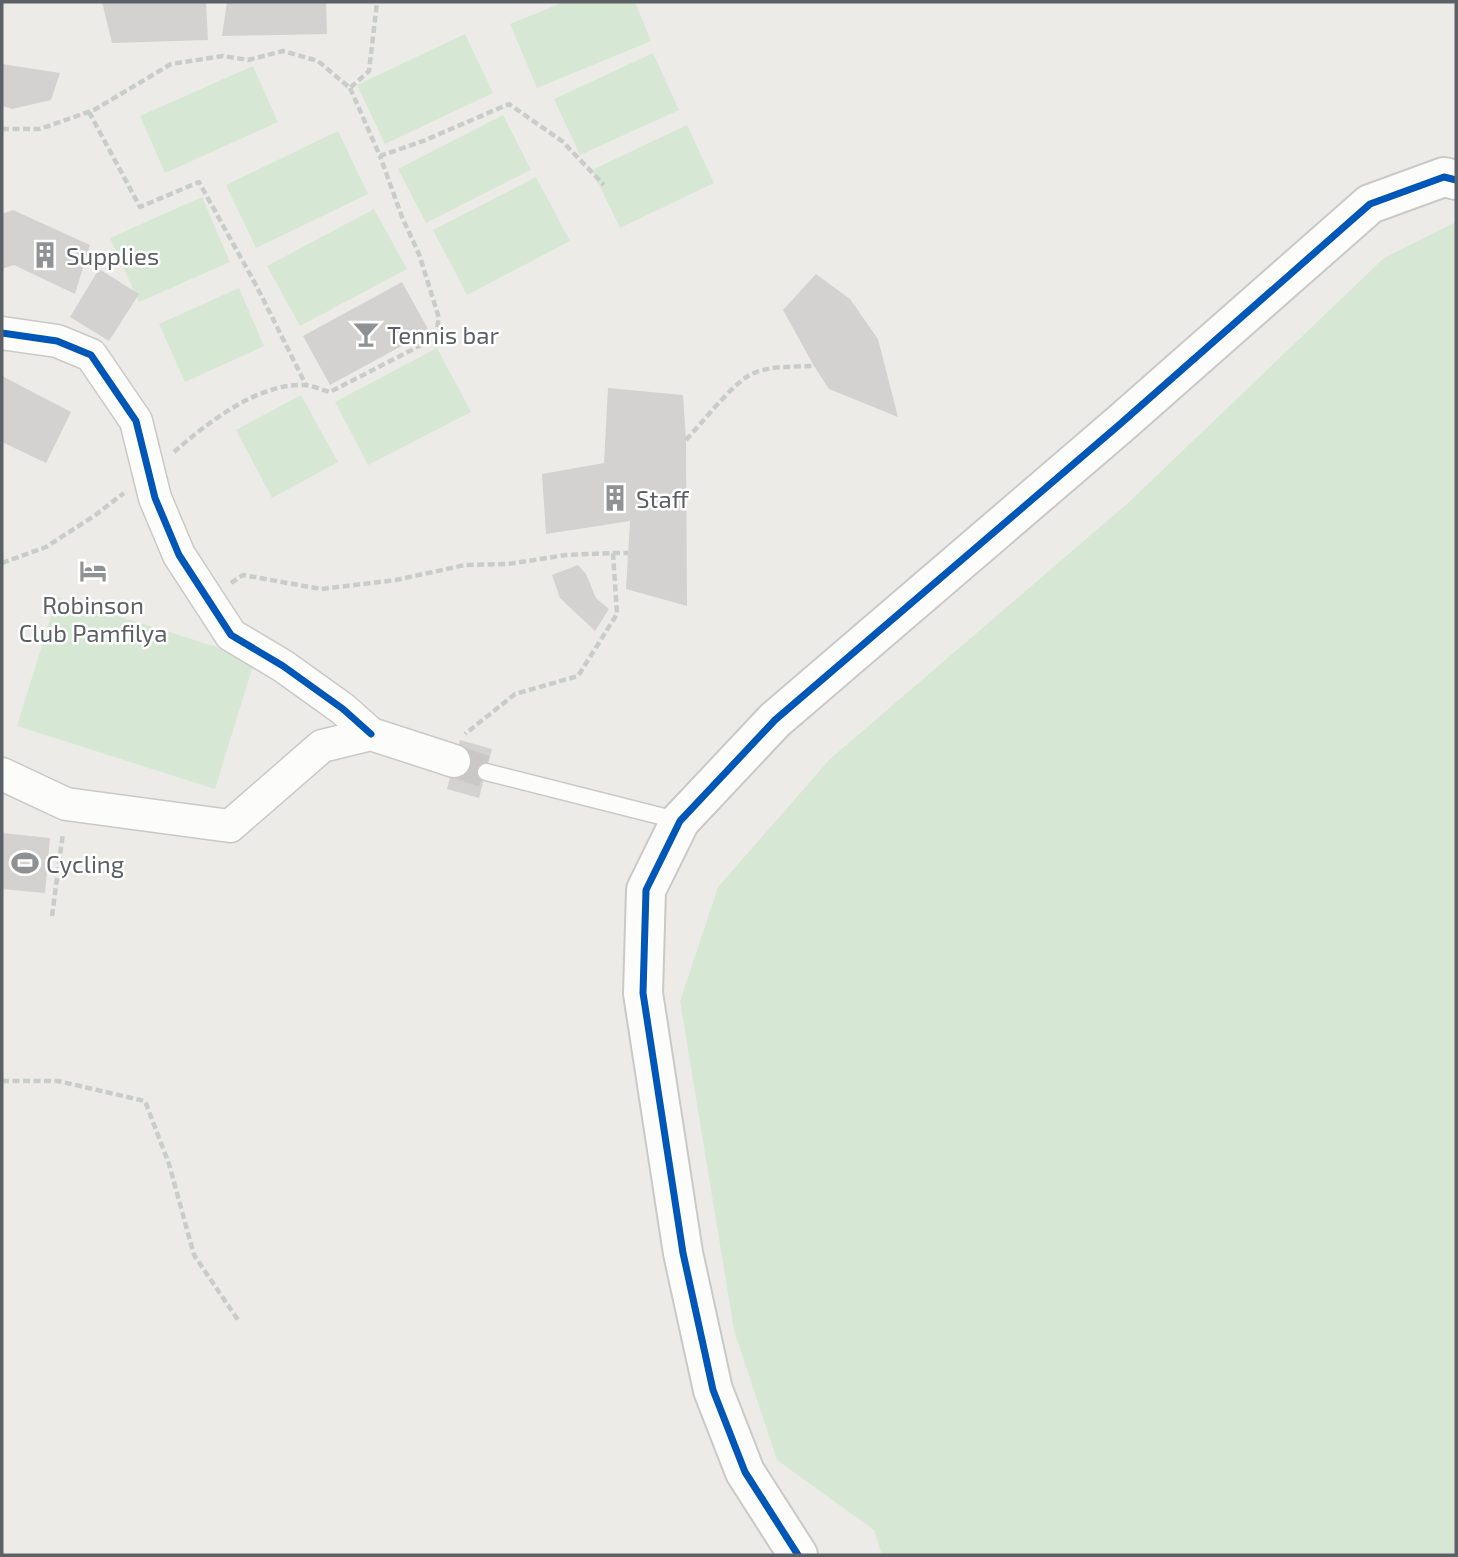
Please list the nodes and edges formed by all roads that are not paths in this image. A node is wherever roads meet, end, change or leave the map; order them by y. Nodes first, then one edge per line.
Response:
1 (1456, 180) edge
2 (2, 333) edge
3 (370, 734) junction
4 (446, 759) tunnel mouth
5 (486, 772) tunnel mouth
6 (2, 774) edge
7 (680, 821) junction
8 (799, 1555) edge

1 - 7 street
2 - 3 street
3 - 4 street
3 - 6 street
5 - 7 lane
7 - 8 street

